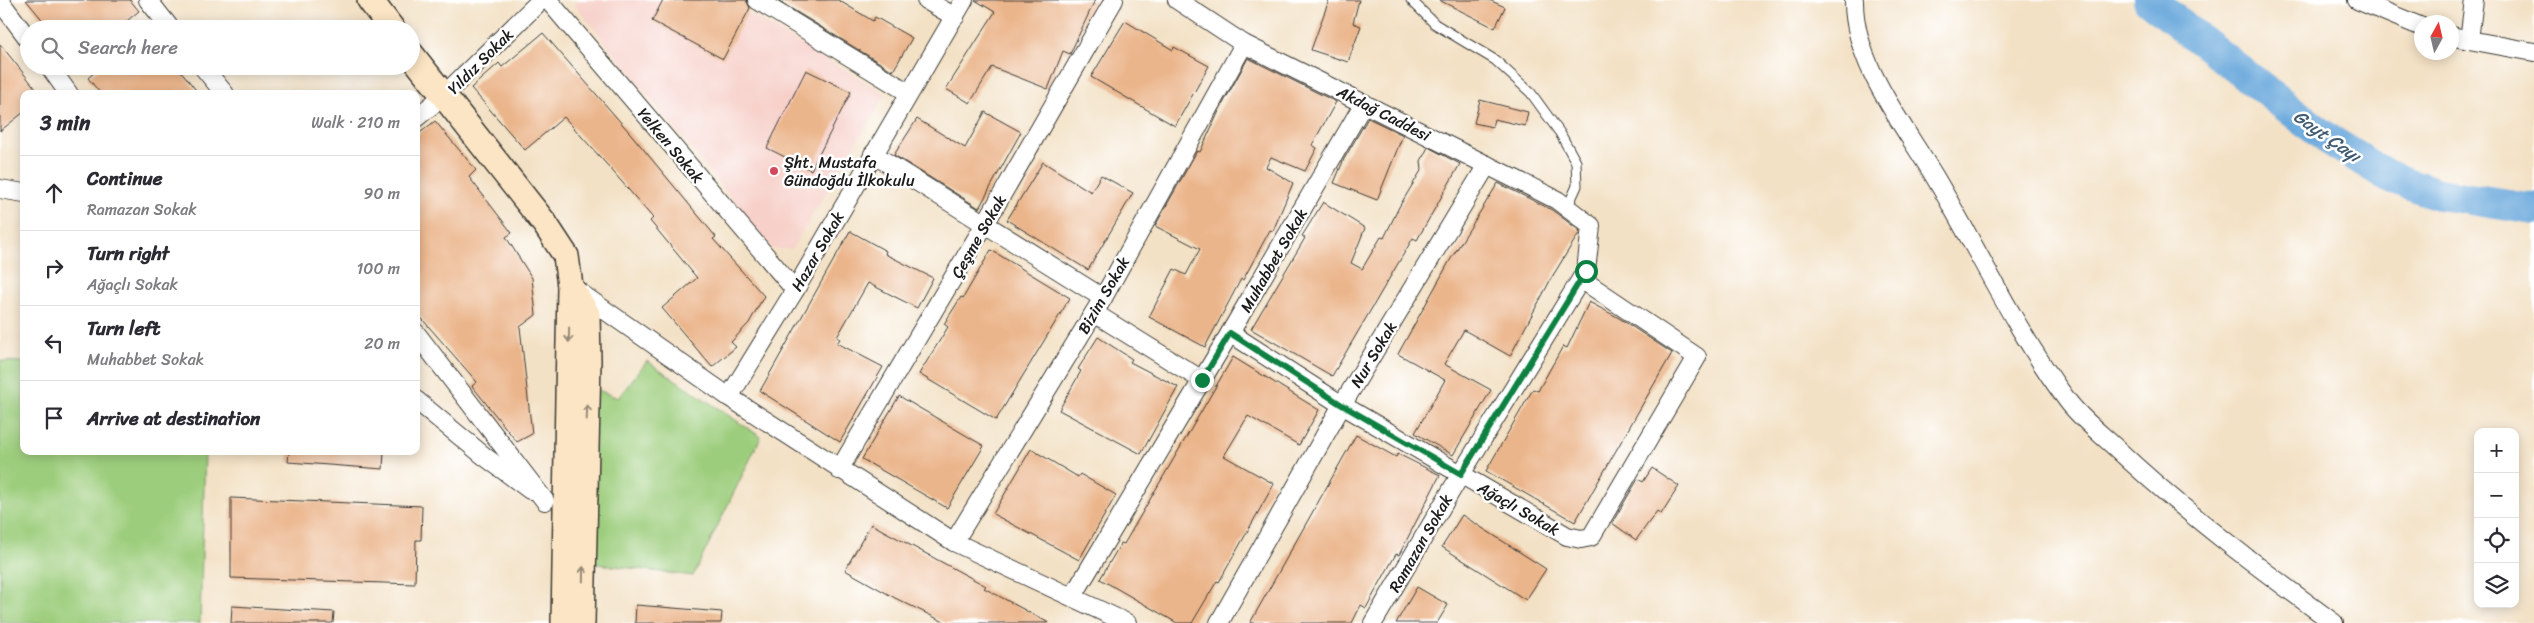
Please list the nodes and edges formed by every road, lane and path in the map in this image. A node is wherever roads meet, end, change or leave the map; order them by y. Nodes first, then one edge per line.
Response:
1 (148, 0) edge
2 (370, 0) edge
3 (541, 0) edge
4 (548, 0) edge
5 (757, 0) edge
6 (926, 0) edge
7 (964, 0) edge
8 (1114, 0) edge
9 (1177, 0) edge
10 (1411, 0) edge
11 (1854, 0) edge
12 (2357, 0) edge
13 (2474, 0) edge
14 (0, 2) edge
15 (955, 17) junction
16 (164, 20) edge
17 (385, 20) edge
18 (2414, 24) edge
19 (20, 28) edge
20 (2459, 38) edge
21 (2469, 40) junction
22 (1244, 44) junction
23 (2534, 52) edge
24 (420, 65) edge
25 (56, 75) edge
26 (209, 75) edge
27 (67, 90) edge
28 (222, 90) edge
29 (909, 93) junction
30 (444, 96) junction
31 (1364, 102) junction
32 (420, 115) edge
33 (872, 154) junction
34 (1487, 165) junction
35 (0, 189) edge
36 (20, 192) edge
37 (1567, 208) junction
38 (985, 224) junction
39 (1591, 226) joint
40 (1581, 279) junction
41 (570, 286) junction
42 (795, 290) junction
43 (1098, 305) junction
44 (1230, 333) junction
45 (420, 338) edge
46 (1202, 380) junction
47 (728, 397) junction
48 (420, 403) edge
49 (1342, 405) junction
50 (839, 470) junction
51 (1461, 474) junction
52 (545, 501) junction
53 (575, 517) junction
54 (954, 542) junction
55 (1073, 596) junction
56 (564, 623) edge
57 (582, 623) edge
58 (1127, 623) edge
59 (1218, 623) edge
60 (1373, 623) edge
61 (2334, 623) edge

1 - 16 street
2 - 17 street
3 - 30 street, Yıldız Sokak
4 - 42 street, Yelken Sokak
5 - 29 street
6 - 15 street
7 - 15 street, Hazar Sokak
8 - 38 street, Çeşme Sokak
9 - 22 street, Akdağ Caddesi
10 - 37 lane
11 - 61 street
12 - 18 street
13 - 21 street
14 - 19 street
15 - 29 street, Hazar Sokak
20 - 21 street
21 - 23 street
22 - 31 street, Akdağ Caddesi
22 - 43 street, Bizim Sokak
24 - 30 street
25 - 27 street
26 - 28 street
29 - 33 street, Hazar Sokak
30 - 32 street, Yıldız Sokak
30 - 41 street
31 - 34 street, Akdağ Caddesi
31 - 44 street, Muhabbet Sokak
33 - 38 street
33 - 42 street, Hazar Sokak
34 - 37 street, Akdağ Caddesi
34 - 49 street, Nur Sokak
35 - 36 street
37 - 39 street, Akdağ Caddesi
38 - 43 street
38 - 50 street, Çeşme Sokak
39 - 40 street, Ramazan Sokak
40 - 51 street, Ramazan Sokak
40 - 51 street, Ağaçlı Sokak
41 - 47 street
41 - 53 street
42 - 47 street, Hazar Sokak
43 - 46 street
43 - 54 street, Bizim Sokak
44 - 46 street, Muhabbet Sokak
44 - 49 street, Ağaçlı Sokak
45 - 52 street
46 - 55 street, Muhabbet Sokak
47 - 50 street
48 - 52 street
49 - 51 street, Ağaçlı Sokak
49 - 59 street, Nur Sokak
50 - 54 street
51 - 60 street, Ramazan Sokak
52 - 53 street
53 - 56 street
57 -> 53 street
54 - 55 street
55 - 58 street

